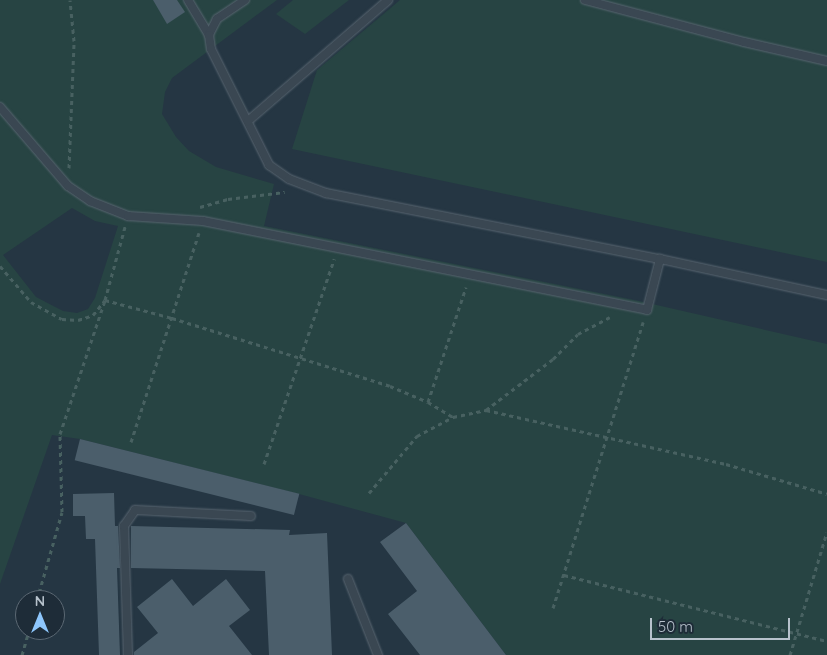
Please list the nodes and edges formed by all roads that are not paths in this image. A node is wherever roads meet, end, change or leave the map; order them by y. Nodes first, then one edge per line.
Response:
1 (188, 0) edge
2 (245, 0) edge
3 (388, 0) edge
4 (585, 0) edge
5 (209, 35) junction
6 (827, 61) edge
7 (0, 107) edge
8 (248, 121) junction
9 (660, 259) junction
10 (827, 295) edge
11 (251, 516) dead end
12 (348, 579) dead end
13 (128, 655) edge
14 (378, 655) edge

1 - 5 lane
2 - 5 lane
3 - 8 lane
4 - 6 lane
5 - 8 lane
7 - 9 lane
8 - 9 lane
9 - 10 lane
11 - 13 lane
12 - 14 lane

